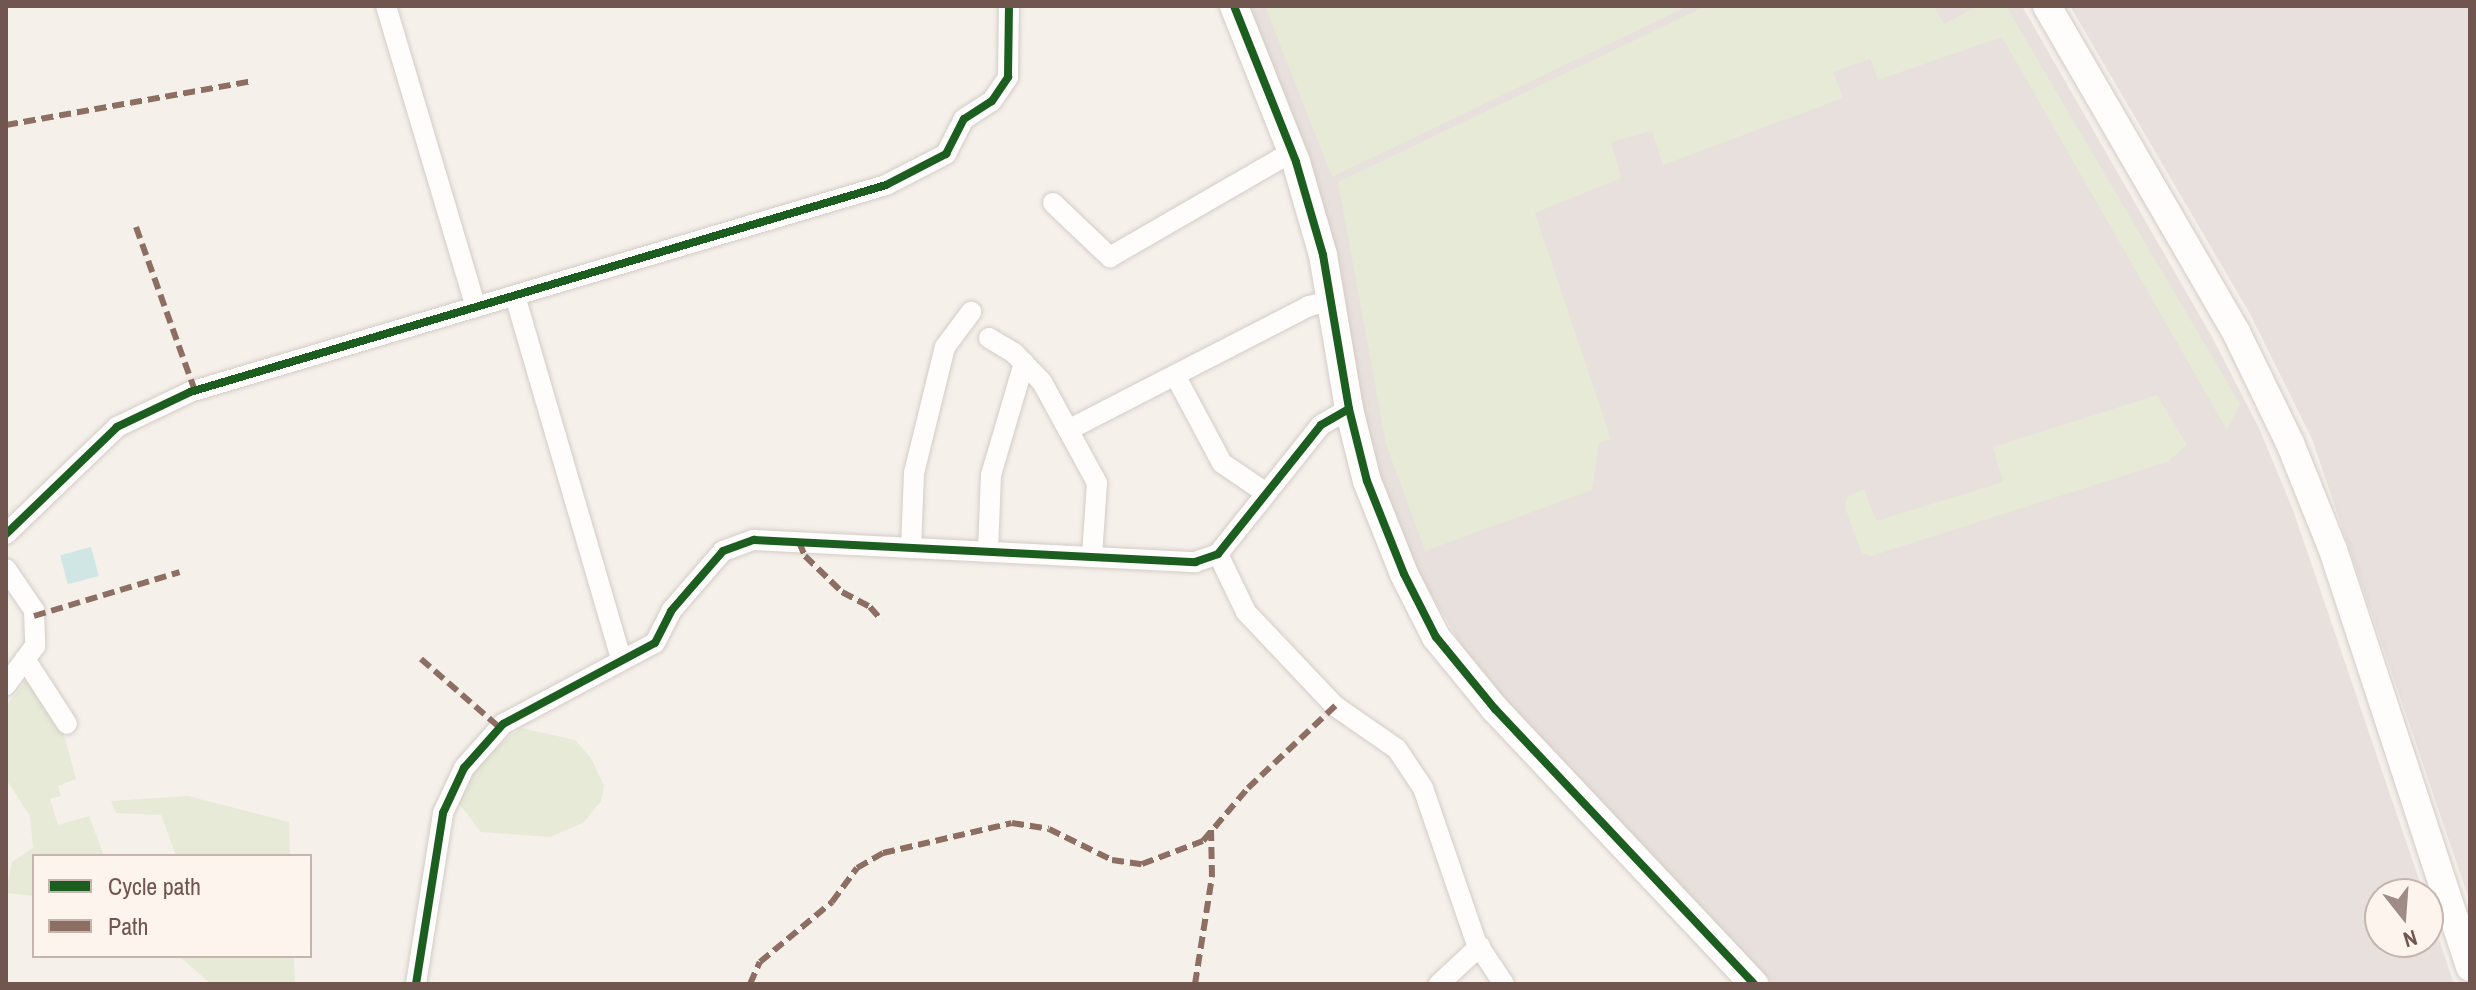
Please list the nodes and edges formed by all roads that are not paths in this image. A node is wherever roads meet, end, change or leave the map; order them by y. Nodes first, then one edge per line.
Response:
1 (386, 6) edge
2 (1009, 6) edge
3 (1234, 6) edge
4 (2047, 6) edge
5 (1292, 152) junction
6 (1053, 203) dead end
7 (515, 296) junction
8 (1330, 301) junction
9 (476, 307) junction
10 (971, 312) dead end
11 (989, 338) dead end
12 (1024, 363) junction
13 (1175, 375) junction
14 (1349, 409) junction
15 (1068, 430) junction
16 (1266, 493) junction
17 (6, 534) edge
18 (911, 548) junction
19 (988, 552) junction
20 (1218, 554) junction
21 (1092, 557) junction
22 (6, 569) edge
23 (25, 659) junction
24 (621, 659) junction
25 (6, 685) edge
26 (67, 724) dead end
27 (1480, 946) junction
28 (2470, 967) edge
29 (416, 984) edge
30 (1439, 984) edge
31 (1504, 984) edge
32 (1754, 984) edge

1 - 9 street
2 - 7 street
3 - 5 street
4 - 28 street
5 - 6 street
5 - 8 street
7 - 9 street
7 - 24 street
8 - 13 street
8 - 14 street
9 - 17 street
10 - 18 street
11 - 12 street
12 - 15 street
12 - 19 street
13 - 15 street
13 - 16 street
14 - 16 street
14 - 32 street
15 - 21 street
16 - 20 street
18 - 19 street
18 - 24 street
19 - 21 street
20 - 21 street
20 - 27 street
22 - 23 street
23 - 25 street
23 - 26 street
24 - 29 street
27 - 30 street
27 - 31 street

